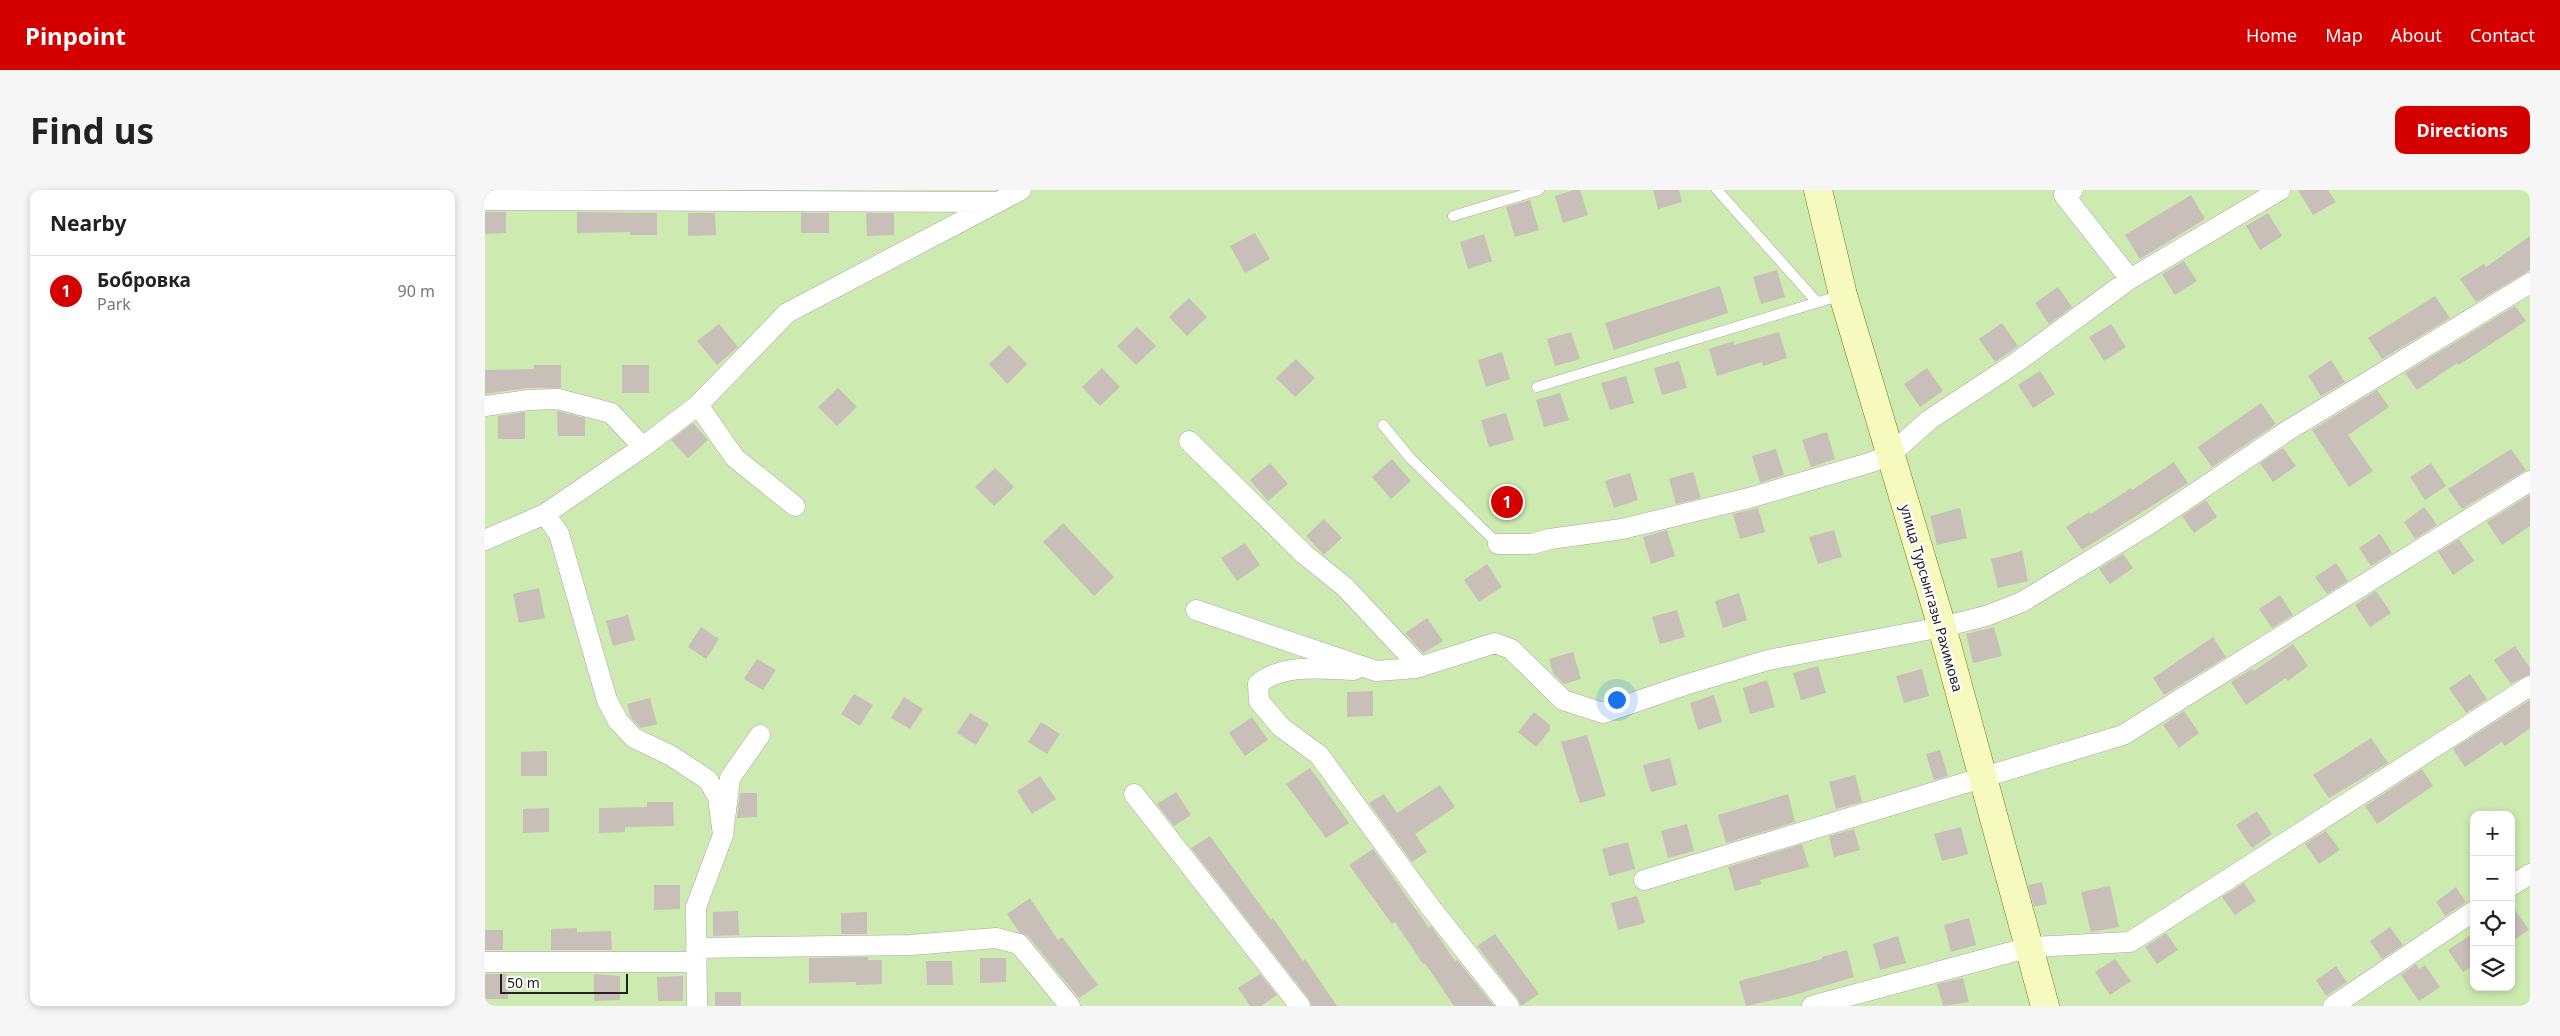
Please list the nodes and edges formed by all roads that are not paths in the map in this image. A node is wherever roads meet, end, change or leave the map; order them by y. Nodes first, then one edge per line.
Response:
1 (1021, 190) edge
2 (1539, 190) edge
3 (1717, 190) edge
4 (1819, 190) edge
5 (2280, 190) edge
6 (2066, 192) edge
7 (485, 200) edge
8 (999, 202) junction
9 (1453, 216) dead end
10 (2130, 279) junction
11 (2530, 282) edge
12 (1843, 295) junction
13 (1817, 302) junction
14 (1537, 387) dead end
15 (698, 405) junction
16 (485, 406) edge
17 (1383, 425) dead end
18 (1189, 441) dead end
19 (643, 447) junction
20 (1890, 454) junction
21 (2530, 481) edge
22 (795, 506) dead end
23 (545, 514) junction
24 (485, 540) edge
25 (1498, 544) joint
26 (1196, 610) dead end
27 (1942, 627) junction
28 (1419, 667) junction
29 (1376, 670) junction
30 (2530, 686) edge
31 (761, 735) dead end
32 (1984, 779) junction
33 (1134, 794) dead end
34 (723, 835) junction
35 (2530, 874) edge
36 (1644, 880) dead end
37 (2515, 883) edge
38 (2470, 914) edge
39 (2030, 947) junction
40 (696, 955) junction
41 (485, 962) edge
42 (697, 1006) edge
43 (1070, 1006) edge
44 (1299, 1006) edge
45 (1509, 1006) edge
46 (1813, 1006) edge
47 (2045, 1006) edge
48 (2333, 1006) edge

1 - 8 street
2 - 9 lane
3 - 13 lane
4 - 12 street, улица Турсынгазы Рахимова
5 - 10 street
6 - 10 street
7 - 8 street
8 - 15 street
10 - 20 street
11 - 27 street
12 - 13 lane
12 - 20 street, улица Турсынгазы Рахимова
13 - 14 lane
15 - 19 street
15 - 22 street
16 - 19 street
17 - 25 lane
18 - 28 street
19 - 23 street
20 - 25 street
20 - 27 street, улица Турсынгазы Рахимова
21 - 32 street
23 - 24 street
23 - 34 street
26 - 29 street
27 - 28 street
27 - 32 street, улица Турсынгазы Рахимова
28 - 29 street
29 - 45 street
30 - 39 street
31 - 34 street
32 - 36 street
32 - 39 street, улица Турсынгазы Рахимова
33 - 44 street
34 - 40 street
35 - 37 street
38 - 48 street
39 - 46 street
39 - 47 street, улица Турсынгазы Рахимова
40 - 41 street
40 - 42 street
40 - 43 street

